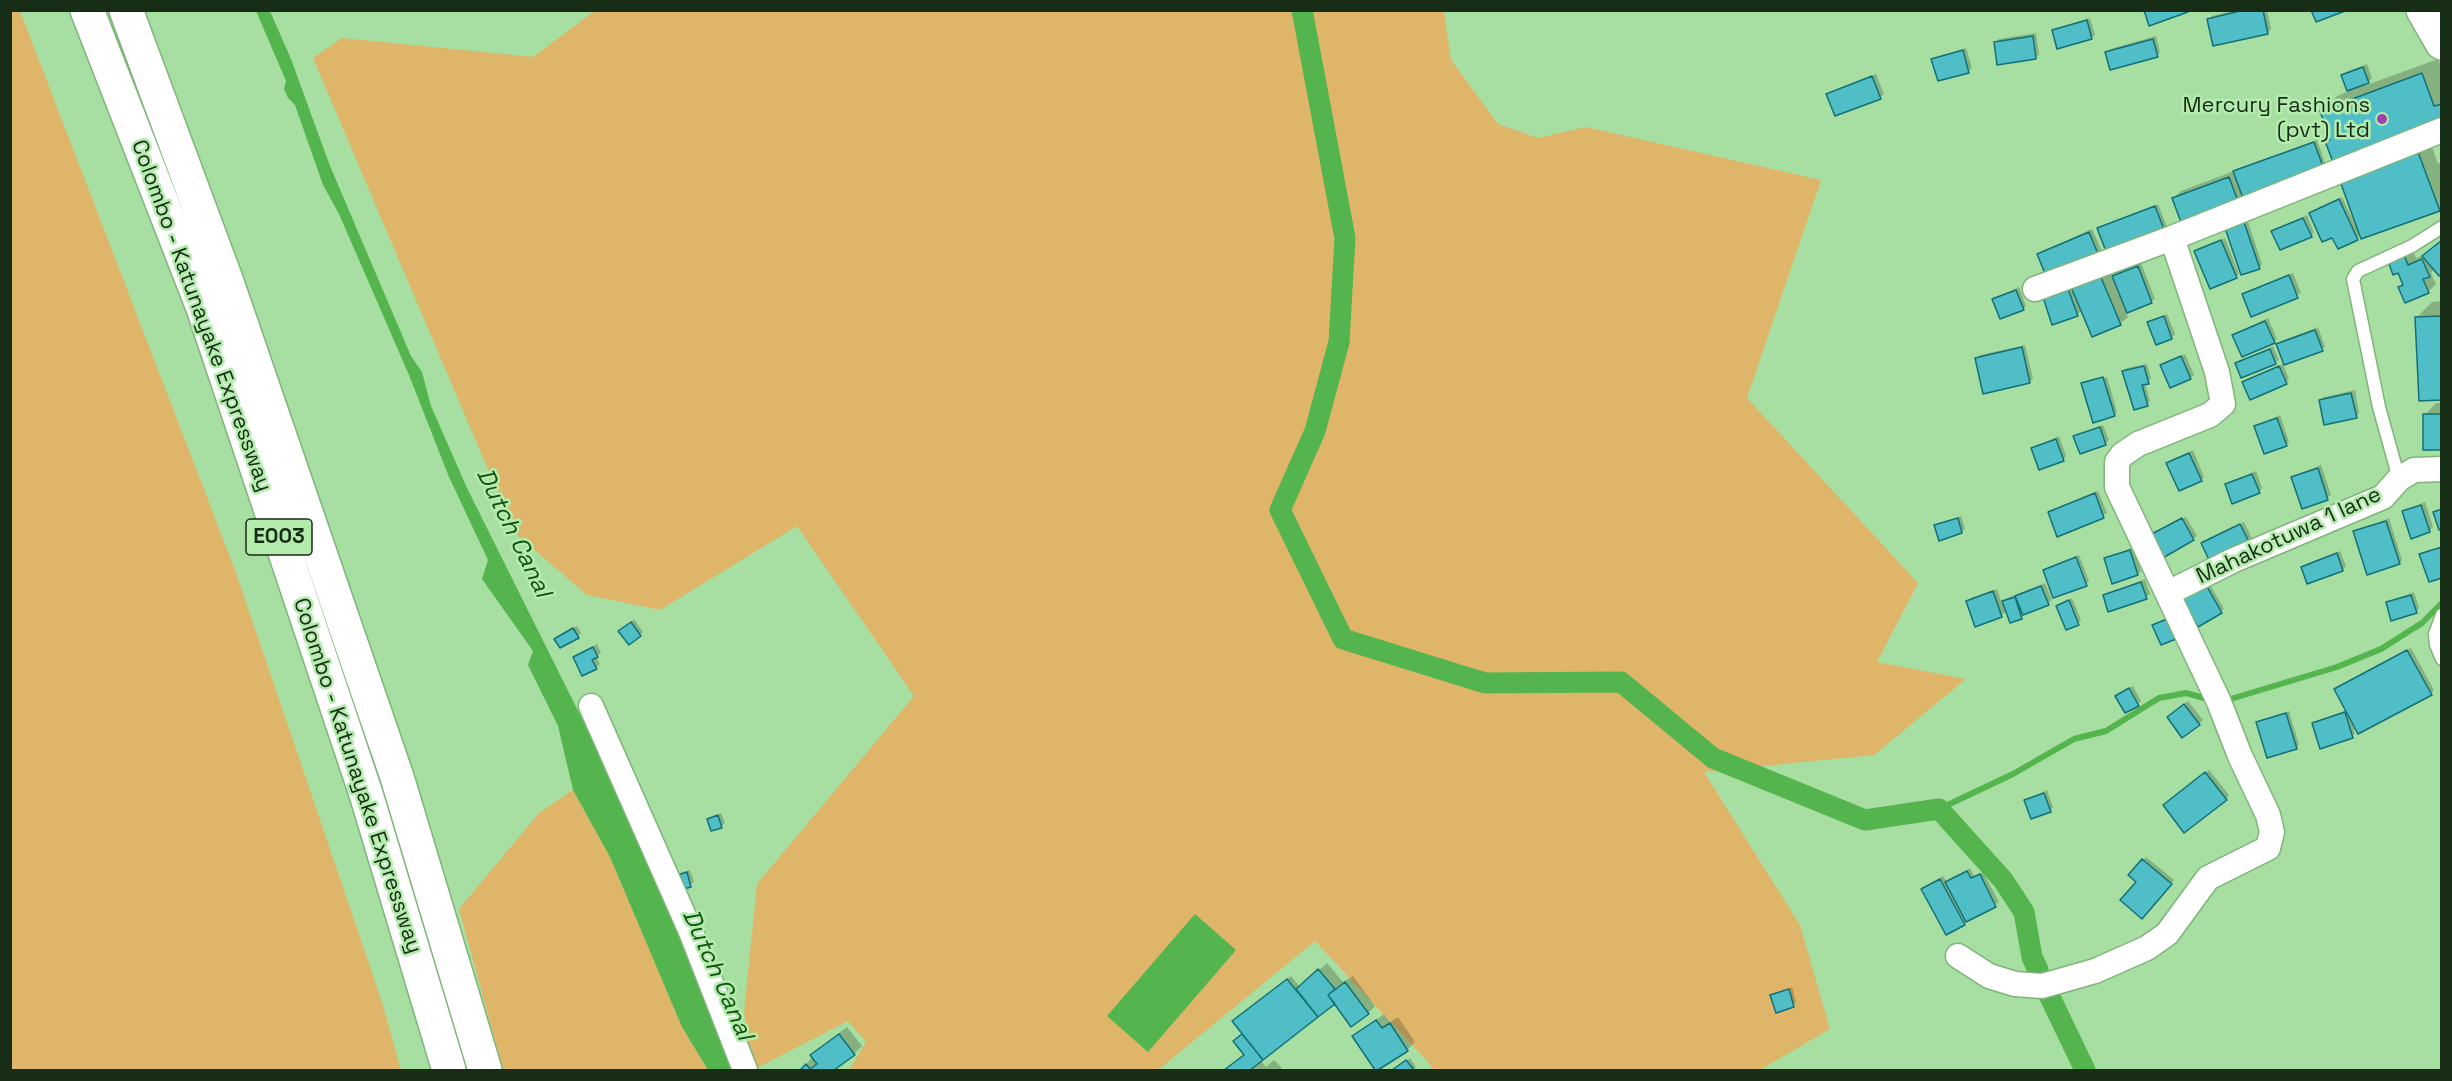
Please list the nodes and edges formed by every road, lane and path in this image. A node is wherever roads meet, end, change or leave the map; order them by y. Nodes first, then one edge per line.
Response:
1 (87, 10) edge
2 (126, 10) edge
3 (2423, 10) edge
4 (2442, 43) edge
5 (2442, 130) edge
6 (2442, 227) edge
7 (2172, 238) junction
8 (2035, 289) dead end
9 (2442, 469) edge
10 (2399, 479) junction
11 (2168, 593) junction
12 (2442, 615) edge
13 (2442, 659) edge
14 (591, 706) dead end
15 (1958, 956) dead end
16 (449, 1071) edge
17 (485, 1071) edge
18 (746, 1071) edge

1 - 16 highway, Colombo - Katunayake Expressway / E003
2 - 17 highway, Colombo - Katunayake Expressway / E003
3 - 4 highway
5 - 7 street
6 - 10 lane
7 - 8 street
7 - 11 street
9 - 10 street, Mahakotuwa 1 lane
10 - 11 street, Mahakotuwa 1 lane
11 - 15 street
12 - 13 lane
14 - 18 street

